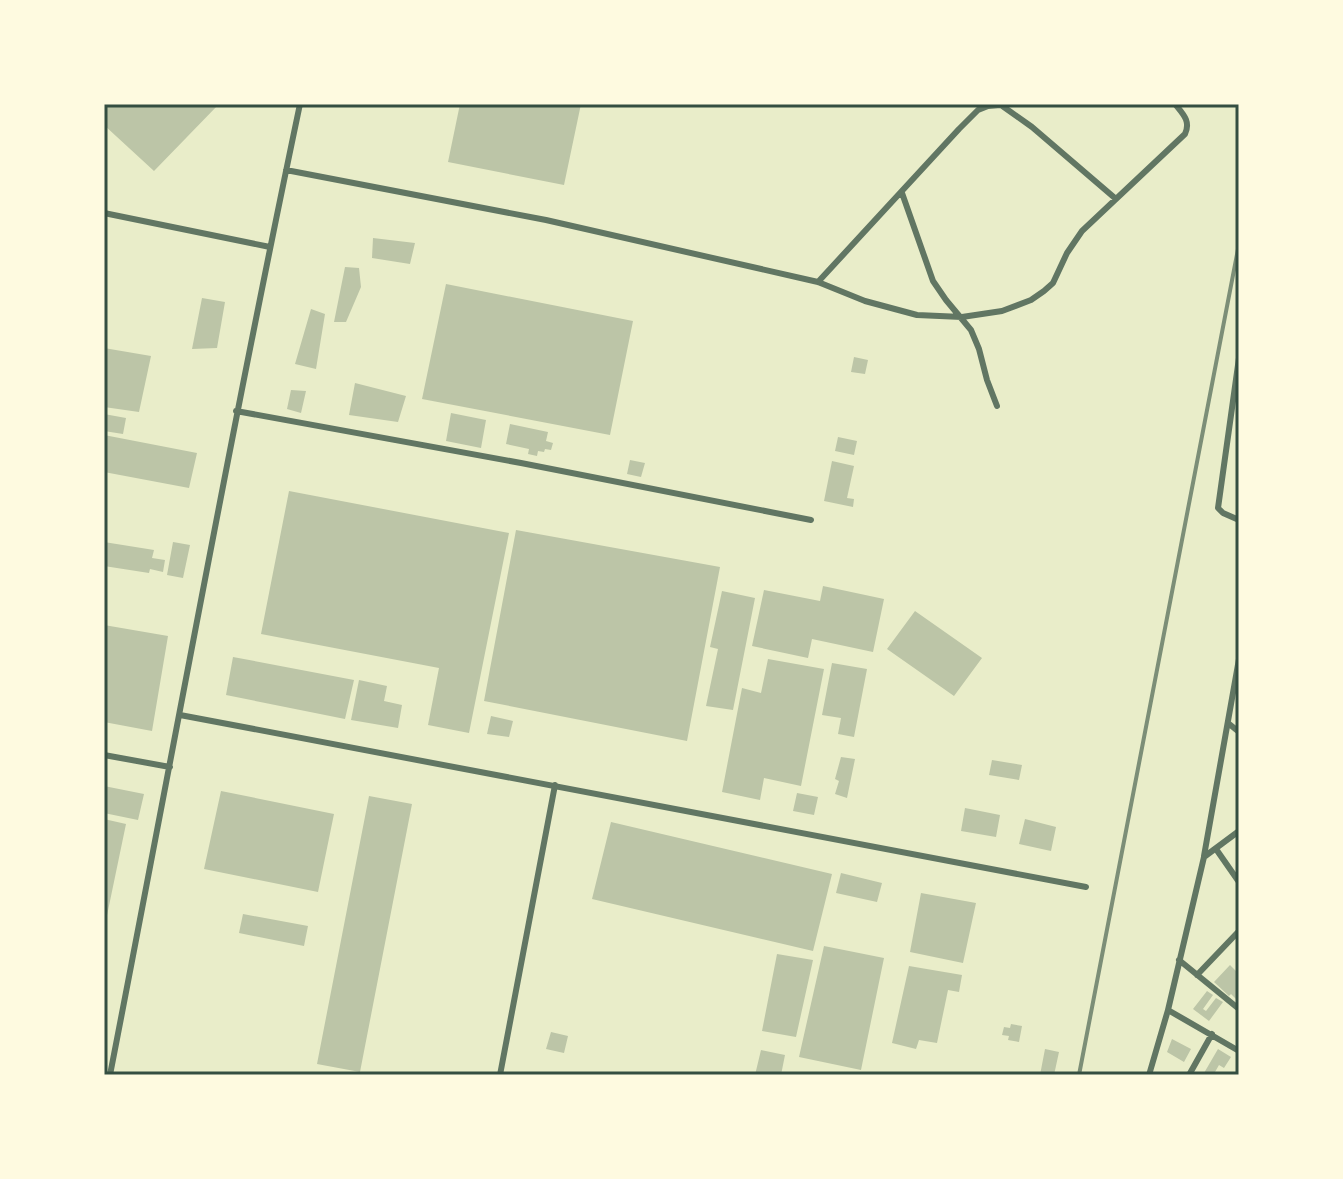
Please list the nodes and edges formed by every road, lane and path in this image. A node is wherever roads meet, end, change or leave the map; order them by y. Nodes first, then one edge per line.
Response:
1 (300, 104) edge
2 (1175, 104) edge
3 (286, 170) junction
4 (902, 193) junction
5 (1116, 199) junction
6 (104, 213) edge
7 (270, 247) junction
8 (818, 282) junction
9 (962, 317) junction
10 (1239, 358) edge
11 (997, 406) dead end
12 (236, 411) junction
13 (811, 520) dead end
14 (1239, 520) edge
15 (1239, 659) edge
16 (1237, 680) edge
17 (180, 715) junction
18 (1228, 723) junction
19 (1239, 732) edge
20 (104, 755) edge
21 (170, 767) junction
22 (555, 785) junction
23 (1239, 831) edge
24 (1216, 849) junction
25 (1204, 857) junction
26 (1239, 882) edge
27 (1086, 887) dead end
28 (1239, 931) edge
29 (1179, 960) junction
30 (1197, 975) junction
31 (1239, 1009) edge
32 (1168, 1010) junction
33 (1212, 1034) junction
34 (1239, 1051) edge
35 (110, 1075) edge
36 (500, 1075) edge
37 (1149, 1075) edge
38 (1189, 1075) edge

1 - 3 street
2 - 5 street
3 - 7 street
3 - 8 street
4 - 5 street
4 - 8 street
4 - 9 street
5 - 9 street
6 - 7 street
7 - 12 street
8 - 9 street
9 - 11 street
10 - 14 street
12 - 13 street
12 - 17 street
15 - 16 street
16 - 18 street
17 - 21 street
17 - 22 street
18 - 19 street
18 - 25 street
20 - 21 street
21 - 35 street
22 - 27 street
22 - 36 street
23 - 24 street
24 - 25 street
24 - 26 street
25 - 29 street
28 - 30 street
29 - 30 street
29 - 32 street
30 - 31 street
32 - 33 street
32 - 37 street
33 - 34 street
33 - 38 street

